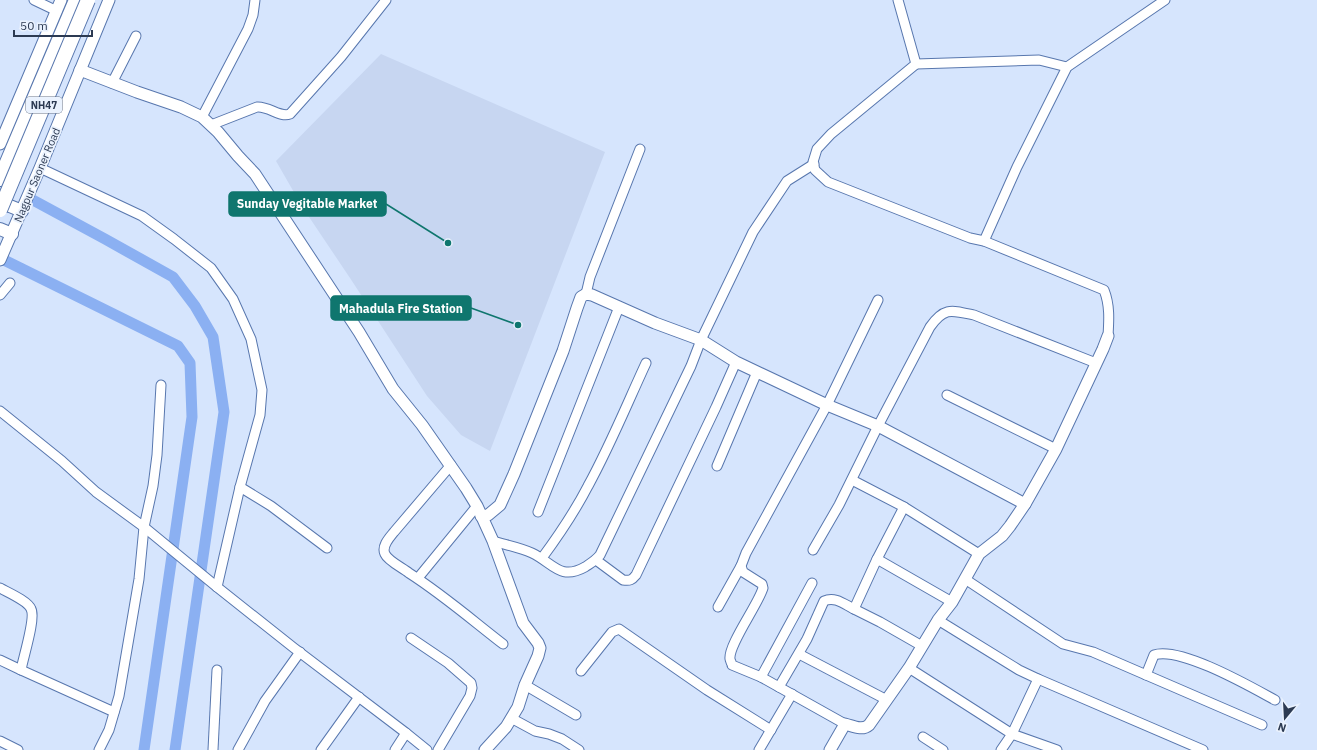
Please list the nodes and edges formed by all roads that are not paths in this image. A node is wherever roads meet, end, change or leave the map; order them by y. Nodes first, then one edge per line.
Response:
1 (34, 0) edge
2 (61, 0) edge
3 (76, 0) edge
4 (88, 0) edge
5 (109, 0) edge
6 (255, 0) edge
7 (386, 0) edge
8 (898, 0) edge
9 (1165, 0) edge
10 (56, 11) junction
11 (136, 36) dead end
12 (916, 64) junction
13 (1067, 67) junction
14 (80, 70) junction
15 (112, 83) junction
16 (202, 118) junction
17 (211, 125) junction
18 (0, 144) edge
19 (640, 149) dead end
20 (814, 164) junction
21 (40, 168) junction
22 (0, 179) edge
23 (0, 202) edge
24 (0, 210) edge
25 (22, 211) junction
26 (0, 229) edge
27 (12, 234) junction
28 (984, 241) junction
29 (0, 260) edge
30 (10, 284) dead end
31 (586, 294) junction
32 (0, 295) edge
33 (878, 300) dead end
34 (619, 307) junction
35 (1108, 336) joint
36 (701, 340) junction
37 (736, 362) junction
38 (646, 363) dead end
39 (1096, 363) junction
40 (757, 372) junction
41 (161, 385) dead end
42 (947, 395) dead end
43 (827, 405) junction
44 (0, 411) edge
45 (878, 426) junction
46 (1056, 449) junction
47 (451, 465) junction
48 (717, 466) dead end
49 (852, 480) junction
50 (240, 487) junction
51 (1025, 504) junction
52 (904, 507) junction
53 (479, 511) junction
54 (538, 512) dead end
55 (144, 527) junction
56 (493, 541) junction
57 (327, 548) dead end
58 (813, 550) dead end
59 (979, 554) junction
60 (542, 558) junction
61 (877, 559) junction
62 (596, 560) junction
63 (741, 566) junction
64 (418, 578) junction
65 (965, 579) junction
66 (812, 583) dead end
67 (217, 587) junction
68 (0, 588) edge
69 (952, 602) junction
70 (718, 607) dead end
71 (854, 609) junction
72 (938, 620) junction
73 (411, 638) dead end
74 (503, 644) dead end
75 (922, 646) junction
76 (300, 652) junction
77 (799, 654) junction
78 (0, 660) edge
79 (908, 668) junction
80 (20, 670) junction
81 (217, 670) dead end
82 (581, 671) dead end
83 (1146, 675) junction
84 (761, 677) junction
85 (1038, 680) junction
86 (525, 685) junction
87 (779, 687) junction
88 (792, 694) junction
89 (358, 697) junction
90 (887, 700) junction
91 (1275, 700) dead end
92 (114, 712) junction
93 (576, 715) dead end
94 (511, 718) junction
95 (845, 724) junction
96 (1262, 724) dead end
97 (771, 730) junction
98 (406, 733) junction
99 (1012, 734) junction
100 (924, 737) dead end
101 (0, 741) edge
102 (18, 750) edge
103 (99, 750) edge
104 (213, 750) edge
105 (238, 750) edge
106 (321, 750) edge
107 (395, 750) edge
108 (427, 750) edge
109 (438, 750) edge
110 (485, 750) edge
111 (579, 750) edge
112 (759, 750) edge
113 (830, 750) edge
114 (943, 750) edge
115 (1001, 750) edge
116 (1057, 750) edge
117 (1203, 750) edge

1 - 10 street
2 - 10 street
3 - 22 highway, NH47
4 - 24 highway, Nagpur Saoner Road / NH47, bridge
5 - 14 street, Nagpur Saoner Road
6 - 16 street
7 - 17 street
8 - 12 street
9 - 13 street
10 - 18 street
11 - 15 street
12 - 13 street
12 - 20 street
13 - 28 street
14 - 15 street
14 - 21 street, Nagpur Saoner Road
15 - 16 street
16 - 17 street
17 - 47 street
19 - 31 street
20 - 28 street
20 - 36 street
21 - 25 street, Nagpur Saoner Road
21 - 50 street
23 - 25 main road
25 - 27 street, Nagpur Saoner Road
26 - 27 main road
27 - 29 street, Nagpur Saoner Road
28 - 35 street
30 - 32 street
31 - 34 street
31 - 53 street
33 - 43 street
34 - 36 street
34 - 54 street
35 - 39 street
36 - 37 street
36 - 62 street
37 - 40 street
37 - 62 street
38 - 60 street
39 - 45 street
39 - 46 street
40 - 43 street
40 - 48 street
41 - 55 street
42 - 46 street
43 - 45 street
43 - 63 street
44 - 55 street
45 - 49 street
45 - 51 street
46 - 51 street
47 - 53 street
47 - 64 street
49 - 52 street
49 - 58 street
50 - 57 street
50 - 67 street
51 - 59 street
52 - 59 street
52 - 61 street
53 - 56 street
53 - 64 street
55 - 67 street
55 - 92 street
56 - 60 street
56 - 86 street
59 - 65 street
60 - 62 street
61 - 69 street
61 - 71 street
63 - 70 street
63 - 84 street
64 - 74 street
65 - 69 street
65 - 83 street
66 - 84 street
67 - 76 street
68 - 80 street
69 - 72 street
71 - 75 street
71 - 77 street
72 - 75 street
72 - 85 street
73 - 109 street
75 - 79 street
76 - 89 street
76 - 105 street
77 - 87 street
77 - 90 street
78 - 80 street
79 - 90 street
79 - 99 street
80 - 92 street
81 - 104 street
82 - 97 street
83 - 91 street
83 - 96 street
84 - 87 street
85 - 99 street
85 - 117 street
86 - 93 street
86 - 94 street
87 - 88 street
88 - 95 street
88 - 97 street
89 - 98 street
89 - 106 street
90 - 95 street
92 - 103 street
94 - 110 street
94 - 111 street
95 - 113 street
97 - 112 street
98 - 107 street
98 - 108 street
99 - 115 street
99 - 116 street
100 - 114 street
101 - 102 street

